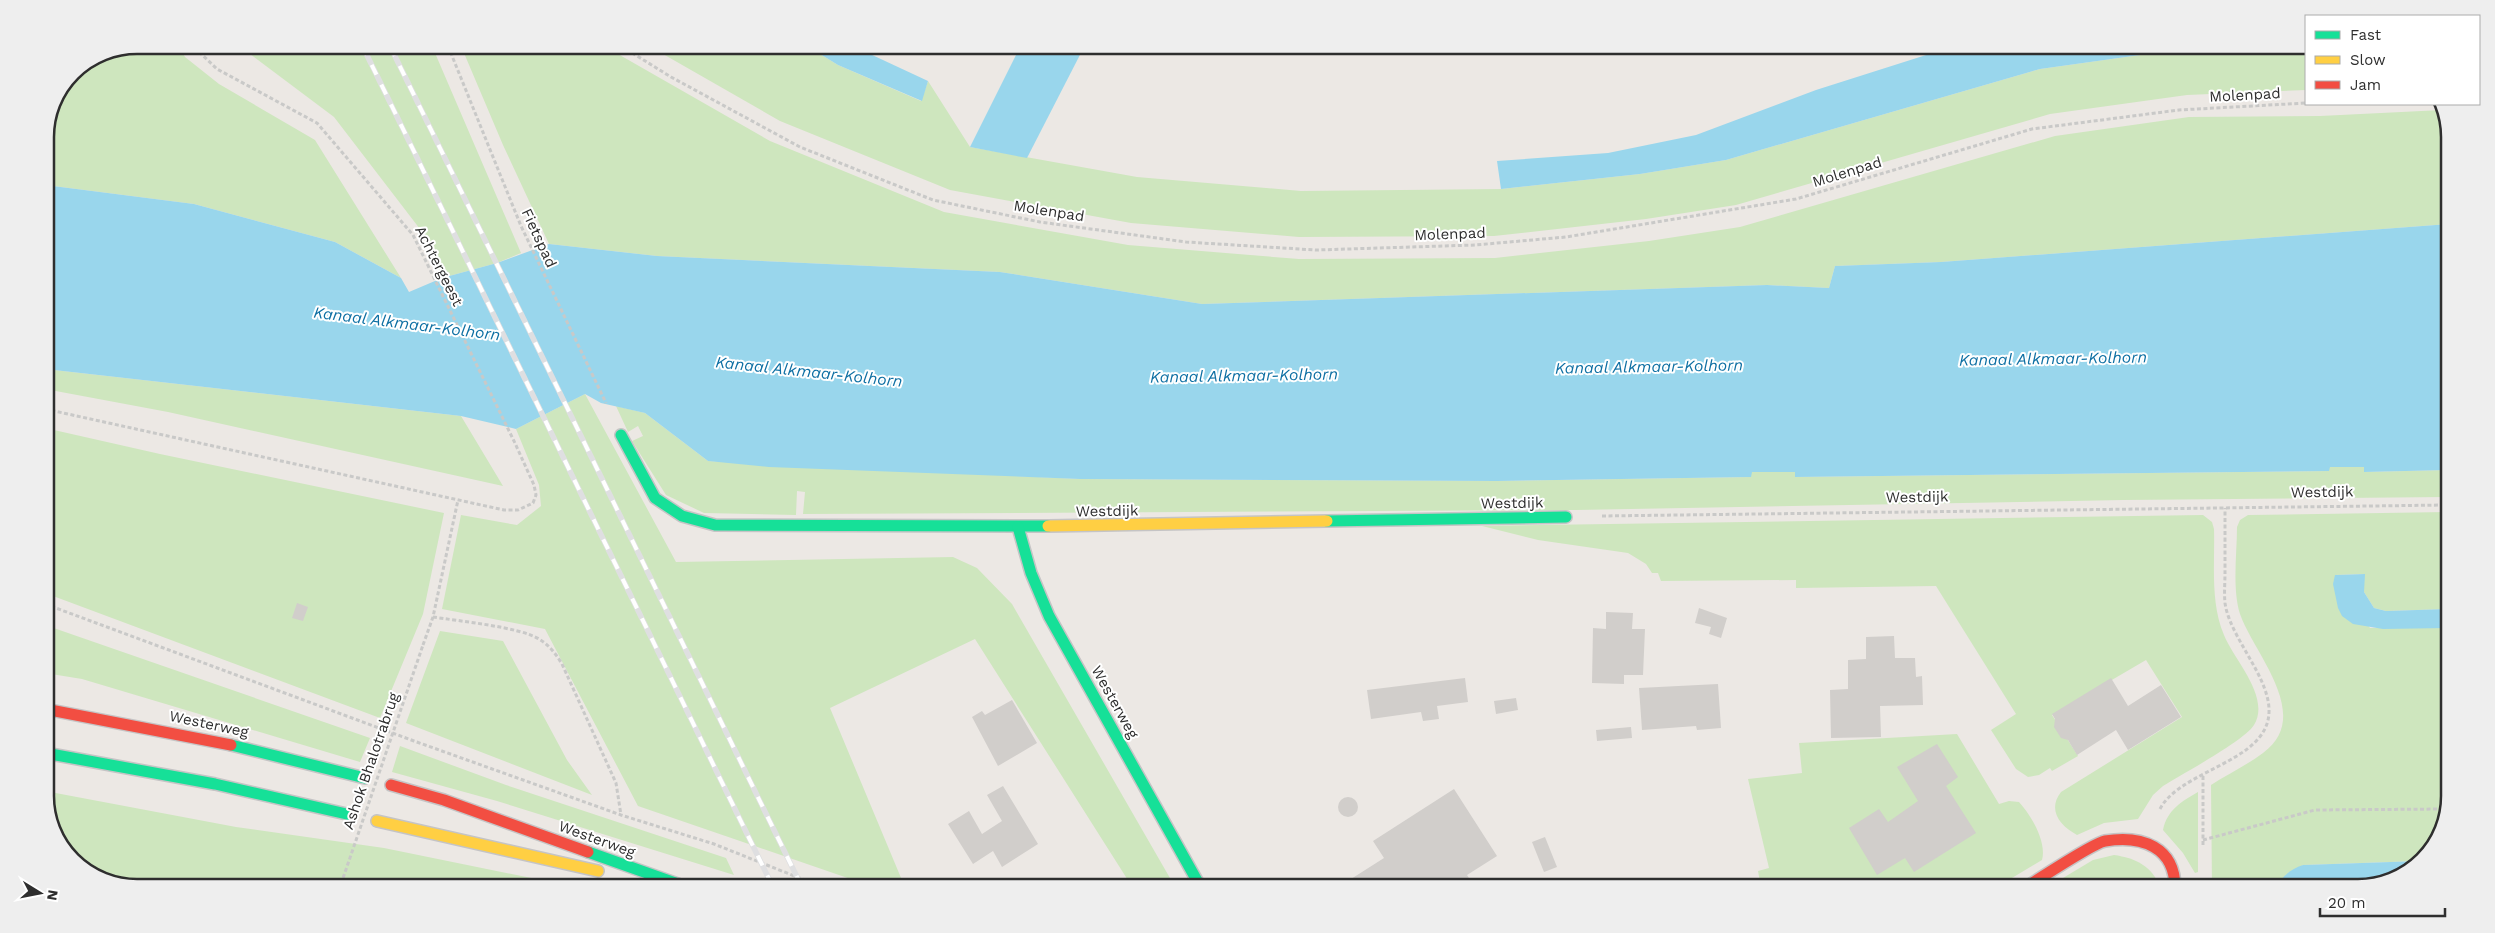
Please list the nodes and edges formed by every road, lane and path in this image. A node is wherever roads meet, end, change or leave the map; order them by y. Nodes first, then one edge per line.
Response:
1 (201, 54) edge
2 (451, 54) edge
3 (634, 54) edge
4 (2305, 103) edge
5 (54, 411) edge
6 (621, 435) joint
7 (458, 500) junction
8 (2441, 505) edge
9 (2225, 508) junction
10 (1566, 517) joint
11 (1018, 528) junction
12 (54, 607) edge
13 (433, 617) junction
14 (54, 710) edge
15 (54, 755) edge
16 (2203, 776) junction
17 (365, 778) dead end
18 (391, 785) dead end
19 (2440, 809) edge
20 (351, 815) dead end
21 (620, 815) junction
22 (377, 821) dead end
23 (2154, 845) junction
24 (343, 879) edge
25 (640, 879) edge
26 (664, 879) edge
27 (802, 879) edge
28 (1196, 879) edge
29 (2040, 879) edge
30 (2175, 879) edge

1 - 7 path, Achtergeest
2 - 6 path, Fietspad
3 - 4 path, Molenpad
5 - 7 path
6 - 11 street, Westdijk
7 - 13 path, Ashok Bhalotrabrug
8 - 9 path, Westdijk
9 - 10 path, Westdijk
9 - 16 path
10 - 11 street, Westdijk
11 - 28 street, Westerweg
12 - 21 path
13 - 21 path
13 - 24 path, Ashok Bhalotrabrug, bridge
14 - 17 street, Westerweg
15 - 20 street
16 - 19 path
16 - 23 path
18 - 26 street, Westerweg
21 - 27 path
22 - 25 street, Westerweg
23 - 29 street
23 - 30 street

